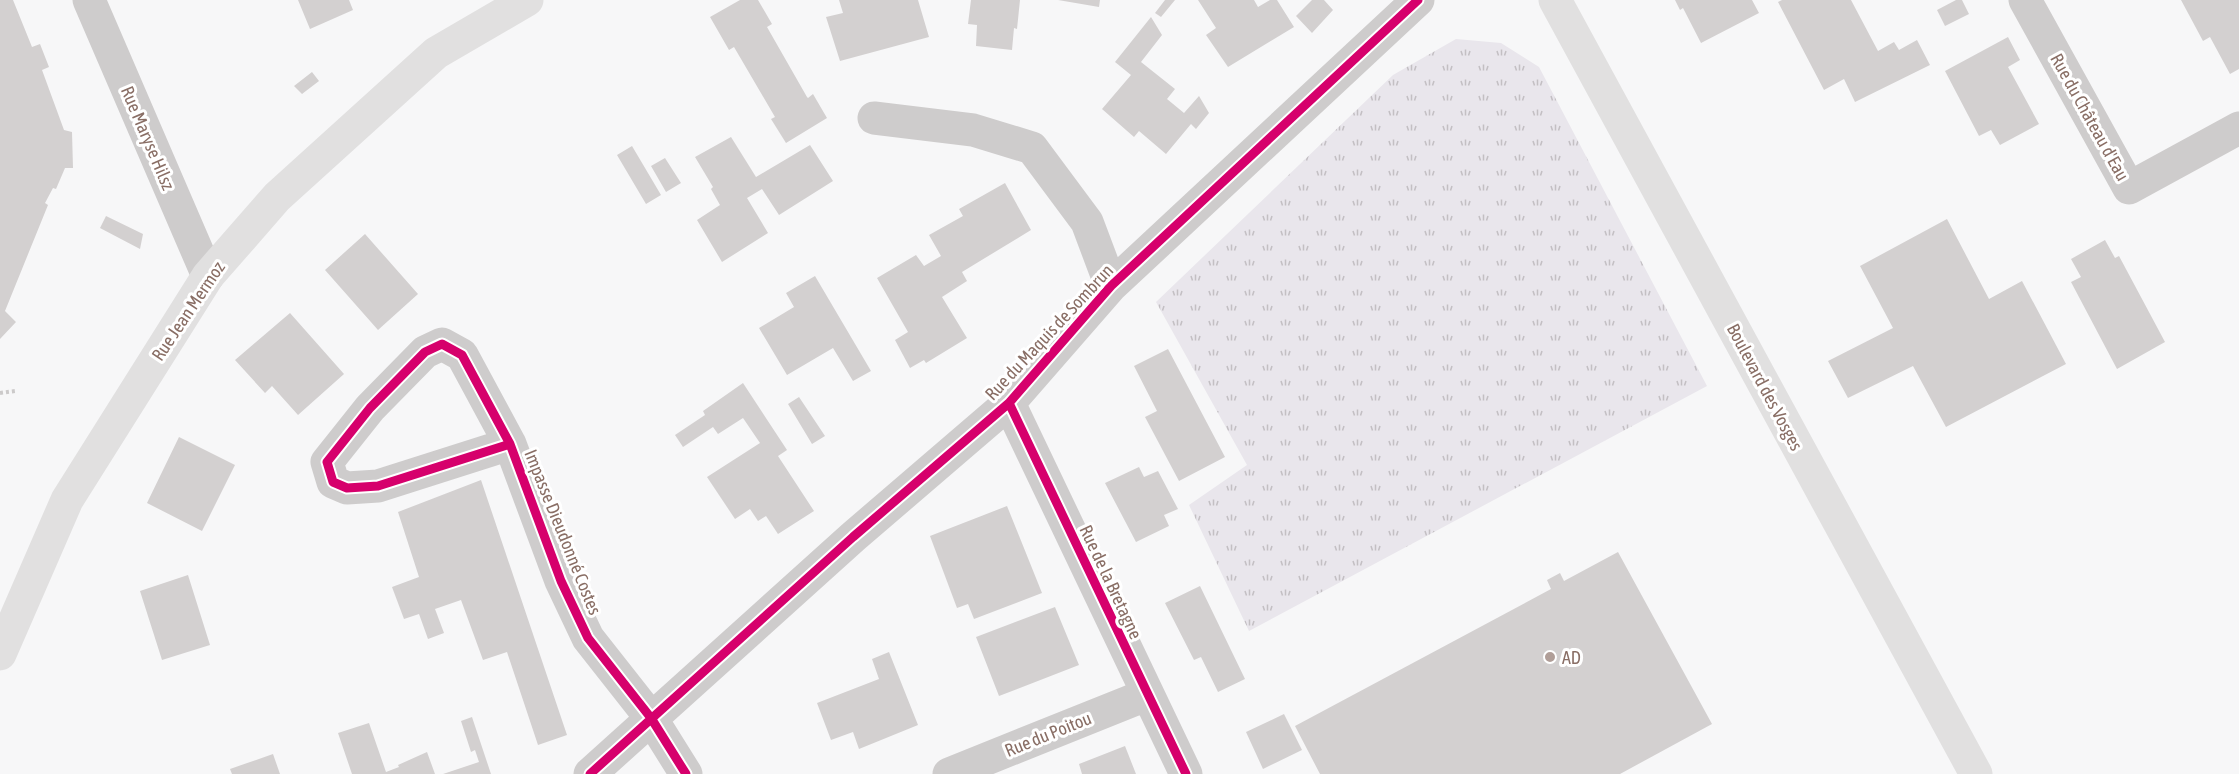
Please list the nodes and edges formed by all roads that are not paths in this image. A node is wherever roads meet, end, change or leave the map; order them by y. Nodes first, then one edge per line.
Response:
1 (89, 0) edge
2 (527, 0) edge
3 (1418, 0) edge
4 (1556, 0) edge
5 (2025, 0) edge
6 (874, 118) dead end
7 (2239, 128) edge
8 (208, 276) junction
9 (1111, 286) junction
10 (1009, 403) junction
11 (510, 444) junction
12 (0, 654) edge
13 (1146, 695) junction
14 (651, 718) junction
15 (590, 774) edge
16 (686, 774) edge
17 (949, 774) edge
18 (1186, 774) edge
19 (1976, 774) edge

1 - 8 street, Rue Maryse Hilsz
2 - 8 main road, Rue Jean Mermoz
3 - 9 street, Rue du Maquis de Sombrun
4 - 19 main road, Boulevard des Vosges
5 - 7 street, Rue du Château d'Eau
6 - 9 street
8 - 12 main road, Rue Jean Mermoz
9 - 10 street, Rue du Maquis de Sombrun
10 - 13 street, Rue de la Bretagne
10 - 14 street, Rue du Maquis de Sombrun
11 - 11 street, Impasse Dieudonné Costes
11 - 14 street, Impasse Dieudonné Costes
13 - 17 street, Rue du Poitou
13 - 18 street, Rue de la Bretagne
14 - 15 street, Rue du Maquis de Sombrun
14 - 16 street, Impasse Dieudonné Costes

